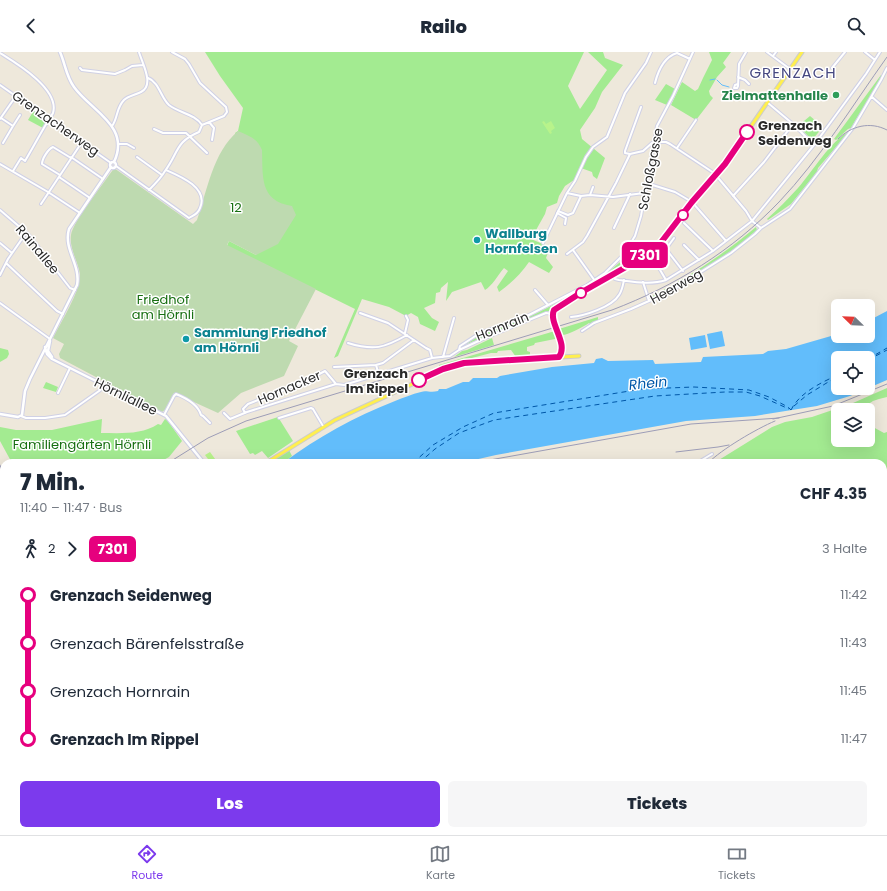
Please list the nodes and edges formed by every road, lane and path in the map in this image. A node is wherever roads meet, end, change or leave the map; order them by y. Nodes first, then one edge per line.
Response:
1 (60, 52) edge
2 (139, 52) edge
3 (172, 52) edge
4 (651, 52) edge
5 (693, 52) edge
6 (746, 52) edge
7 (767, 52) edge
8 (776, 52) edge
9 (802, 52) edge
10 (845, 52) edge
11 (865, 52) edge
12 (880, 52) edge
13 (0, 53) edge
14 (677, 53) edge
15 (773, 56) junction
16 (690, 59) junction
17 (875, 60) junction
18 (143, 65) junction
19 (80, 68) dead end
20 (832, 68) dead end
21 (887, 68) edge
22 (790, 69) junction
23 (886, 72) edge
24 (738, 77) junction
25 (148, 78) junction
26 (655, 83) dead end
27 (0, 84) edge
28 (738, 84) dead end
29 (749, 84) dead end
30 (16, 96) junction
31 (872, 97) junction
32 (768, 102) junction
33 (641, 107) dead end
34 (887, 110) edge
35 (20, 115) dead end
36 (0, 119) edge
37 (49, 119) junction
38 (696, 120) dead end
39 (209, 122) junction
40 (793, 124) junction
41 (202, 125) junction
42 (13, 126) junction
43 (112, 126) junction
44 (154, 129) dead end
45 (190, 136) junction
46 (212, 140) dead end
47 (82, 142) junction
48 (655, 142) junction
49 (3, 143) dead end
50 (118, 144) junction
51 (814, 145) junction
52 (134, 148) dead end
53 (677, 148) junction
54 (207, 153) dead end
55 (630, 154) junction
56 (137, 157) dead end
57 (71, 158) junction
58 (113, 162) junction
59 (0, 164) edge
60 (116, 166) junction
61 (111, 168) junction
62 (166, 170) junction
63 (13, 171) junction
64 (162, 174) junction
65 (716, 175) junction
66 (59, 176) junction
67 (104, 179) junction
68 (646, 183) junction
69 (593, 187) dead end
70 (149, 190) junction
71 (48, 192) junction
72 (567, 193) junction
73 (644, 193) junction
74 (630, 194) junction
75 (590, 195) junction
76 (581, 196) junction
77 (609, 196) junction
78 (733, 196) junction
79 (90, 198) junction
80 (692, 202) junction
81 (41, 204) dead end
82 (0, 210) edge
83 (558, 212) junction
84 (80, 213) junction
85 (752, 221) junction
86 (684, 223) dead end
87 (565, 224) dead end
88 (614, 228) dead end
89 (760, 228) junction
90 (26, 233) junction
91 (674, 238) dead end
92 (726, 241) junction
93 (0, 243) edge
94 (543, 243) dead end
95 (684, 245) dead end
96 (573, 250) junction
97 (713, 251) junction
98 (12, 253) junction
99 (660, 253) dead end
100 (567, 254) dead end
101 (624, 254) junction
102 (699, 260) junction
103 (6, 263) junction
104 (632, 263) junction
105 (682, 271) junction
106 (0, 274) edge
107 (612, 275) junction
108 (624, 280) junction
109 (666, 280) junction
110 (595, 281) junction
111 (643, 282) junction
112 (74, 290) junction
113 (535, 290) dead end
114 (649, 301) junction
115 (0, 303) edge
116 (548, 305) junction
117 (360, 313) dead end
118 (63, 314) junction
119 (553, 314) junction
120 (406, 316) dead end
121 (571, 317) dead end
122 (454, 318) dead end
123 (582, 331) dead end
124 (406, 334) junction
125 (50, 339) junction
126 (414, 340) junction
127 (348, 343) dead end
128 (45, 347) junction
129 (563, 349) junction
130 (459, 350) junction
131 (47, 352) junction
132 (42, 354) junction
133 (572, 356) junction
134 (579, 356) dead end
135 (443, 357) junction
136 (561, 357) junction
137 (432, 358) junction
138 (39, 360) junction
139 (376, 365) junction
140 (334, 367) dead end
141 (70, 368) junction
142 (379, 375) junction
143 (336, 384) junction
144 (105, 385) junction
145 (58, 393) dead end
146 (224, 413) dead end
147 (245, 413) junction
148 (0, 414) edge
149 (164, 415) junction
150 (21, 416) junction
151 (279, 418) dead end
152 (210, 423) dead end
153 (323, 426) junction
154 (712, 454) dead end
155 (201, 459) edge
156 (272, 459) edge
157 (704, 459) edge

1 - 43 street
2 - 18 street
3 - 39 street
4 - 72 street
5 - 16 street, Schloßgasse
6 - 24 street
7 - 15 street
8 - 15 street
9 - 22 main road
10 - 20 street
11 - 17 street
12 - 17 street
13 - 37 street
14 - 16 street
14 - 26 street
15 - 22 street
16 - 48 street, Schloßgasse
17 - 51 street
18 - 19 street
18 - 25 street
21 - 23 street, Heerweg
22 - 32 main road
23 - 31 street, Heerweg
24 - 28 street
24 - 29 street
25 - 41 street
25 - 43 street
27 - 30 street, Grenzacherweg
30 - 36 street
30 - 37 street, Grenzacherweg
31 - 34 street
31 - 89 street, Heerweg
32 - 40 street
32 - 65 main road
33 - 55 street
35 - 42 street
36 - 42 street
37 - 47 street, Grenzacherweg
37 - 63 street
38 - 53 street
39 - 41 street
39 - 46 street
40 - 51 street
40 - 78 street
41 - 45 street
42 - 49 street
43 - 50 street
44 - 45 street
45 - 54 street
45 - 62 street
47 - 57 street
47 - 58 street, Grenzacherweg
48 - 53 street
48 - 55 street
48 - 68 street, Schloßgasse
50 - 52 street
50 - 58 street
51 - 85 street
53 - 65 street
55 - 77 street
56 - 64 street
57 - 66 street
57 - 66 street
57 - 67 street
58 - 60 street
58 - 61 street
59 - 63 street
60 - 61 street
60 - 70 street
61 - 67 street
62 - 64 street
62 - 70 street
63 - 71 street
64 - 70 street
65 - 78 street
65 - 80 main road
66 - 71 street
66 - 79 street
67 - 79 street
68 - 73 street, Schloßgasse
68 - 80 street
69 - 75 street
71 - 81 street
71 - 84 street
72 - 76 street
72 - 83 street
73 - 74 street
73 - 101 street, Schloßgasse
74 - 77 street
74 - 88 street
75 - 76 street
75 - 77 street
76 - 83 street
77 - 96 street
78 - 85 street
79 - 84 street
80 - 92 street
80 - 104 main road
82 - 90 street, Rainallee
83 - 87 street
83 - 94 street
84 - 112 street
85 - 89 street
85 - 92 street
86 - 97 street
89 - 114 street, Heerweg
90 - 98 street
90 - 112 street, Rainallee
91 - 105 street
92 - 97 street
93 - 98 street
95 - 102 street
96 - 100 street
96 - 110 street
97 - 102 street
98 - 103 street
99 - 109 street
101 - 104 street
101 - 110 street, Hornrain
102 - 105 street
103 - 106 street
103 - 118 street
104 - 107 main road
105 - 109 street
107 - 108 street
107 - 119 main road
108 - 111 street
108 - 121 street
109 - 111 street
110 - 116 street, Hornrain
111 - 114 street
112 - 118 street
113 - 116 street
114 - 123 street, Heerweg
115 - 125 street
116 - 130 street, Hornrain
117 - 124 street
118 - 125 street
119 - 129 main road
119 - 130 street
120 - 124 street
122 - 135 street
124 - 126 street
124 - 127 street
125 - 128 street
125 - 131 street
126 - 137 street
126 - 139 street
128 - 131 street, Hörnliallee
128 - 132 street
129 - 133 main road
129 - 136 main road
130 - 135 street, Hornacker
131 - 132 street
131 - 138 street
131 - 141 street, Hörnliallee
132 - 138 street
133 - 134 main road
133 - 136 main road
135 - 137 street, Hornacker
136 - 153 main road
137 - 142 street, Hornacker
138 - 150 street
139 - 140 street
139 - 142 street
141 - 144 street, Hörnliallee
141 - 145 street
142 - 143 street, Hornacker
143 - 147 street, Hornacker
143 - 147 street, Hornacker
144 - 149 street, Hörnliallee
144 - 150 street
146 - 147 street, Hornacker
148 - 150 street
149 - 152 street
149 - 155 street, Hörnliallee
151 - 153 street
153 - 156 main road
154 - 157 street

